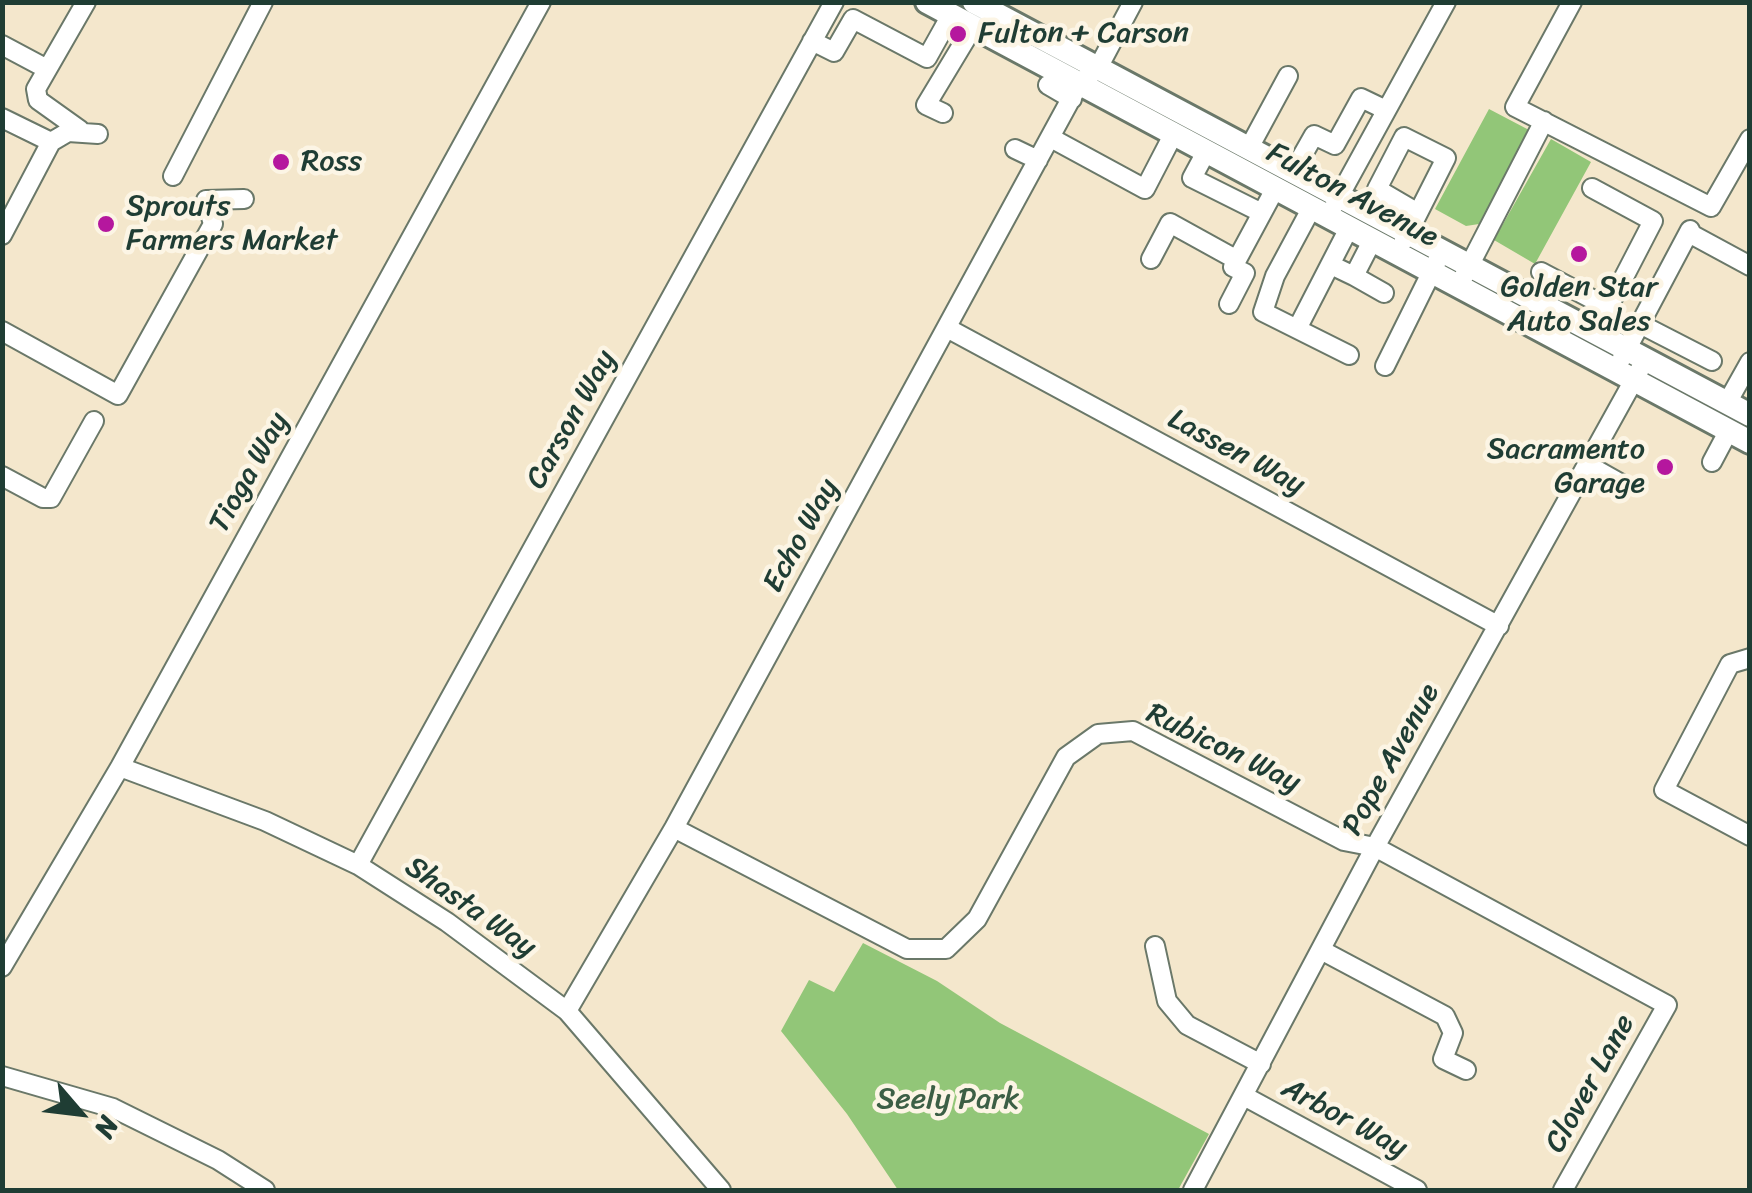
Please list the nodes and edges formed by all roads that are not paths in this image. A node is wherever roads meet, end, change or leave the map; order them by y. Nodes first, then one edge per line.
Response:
1 (86, 2) edge
2 (263, 2) edge
3 (542, 2) edge
4 (834, 2) edge
5 (927, 2) edge
6 (1133, 2) edge
7 (1446, 2) edge
8 (1572, 2) edge
9 (978, 10) edge
10 (951, 15) junction
11 (812, 41) junction
12 (2, 46) edge
13 (1098, 68) junction
14 (46, 69) junction
15 (1288, 76) dead end
16 (1048, 86) dead end
17 (1076, 91) junction
18 (1386, 110) junction
19 (944, 113) dead end
20 (2, 118) edge
21 (1544, 121) junction
22 (1173, 135) junction
23 (1051, 138) junction
24 (1750, 138) edge
25 (51, 142) junction
26 (1336, 146) junction
27 (1249, 148) junction
28 (1015, 149) dead end
29 (1206, 152) junction
30 (1361, 156) junction
31 (1038, 160) junction
32 (1294, 172) junction
33 (172, 176) dead end
34 (1592, 188) dead end
35 (1275, 190) junction
36 (244, 200) dead end
37 (1332, 213) junction
38 (1262, 214) junction
39 (1413, 223) junction
40 (2, 235) edge
41 (1372, 241) junction
42 (1396, 254) junction
43 (1151, 258) dead end
44 (1237, 260) junction
45 (1436, 262) junction
46 (1330, 265) junction
47 (1750, 266) edge
48 (1541, 272) dead end
49 (1354, 276) junction
50 (1464, 276) junction
51 (1384, 293) dead end
52 (1229, 304) dead end
53 (1609, 308) junction
54 (1640, 324) junction
55 (947, 328) junction
56 (1298, 329) junction
57 (2, 331) edge
58 (1595, 333) junction
59 (1350, 355) dead end
60 (1712, 361) dead end
61 (1750, 362) edge
62 (1630, 365) junction
63 (1385, 366) dead end
64 (1727, 404) junction
65 (1750, 415) edge
66 (94, 420) dead end
67 (1739, 436) edge
68 (1712, 462) dead end
69 (1588, 465) junction
70 (2, 476) edge
71 (1620, 482) dead end
72 (1498, 626) junction
73 (1750, 658) edge
74 (120, 767) junction
75 (674, 828) junction
76 (1750, 836) edge
77 (1375, 847) junction
78 (358, 865) junction
79 (1156, 946) dead end
80 (1321, 950) junction
81 (2, 967) edge
82 (1667, 1005) joint
83 (567, 1011) junction
84 (1262, 1064) junction
85 (1466, 1070) dead end
86 (2, 1076) edge
87 (1244, 1096) junction
88 (265, 1190) edge
89 (721, 1190) edge
90 (1193, 1190) edge
91 (1417, 1190) edge
92 (1563, 1190) edge

1 - 14 street
2 - 33 street
3 - 74 street, Tioga Way
4 - 11 street, Carson Way
5 - 10 main road, Fulton Avenue
6 - 13 street
7 - 18 street
8 - 21 street
9 - 10 main road, Fulton Avenue
9 - 13 main road, Fulton Avenue
9 - 17 main road, Fulton Avenue
9 - 19 street
10 - 11 street
11 - 78 street, Carson Way
12 - 14 street
13 - 17 street
13 - 27 main road, Fulton Avenue
14 - 25 street
15 - 27 street
16 - 17 street
17 - 22 main road, Fulton Avenue
17 - 23 street, Echo Way
18 - 26 street
18 - 30 street
20 - 25 street
21 - 24 street
21 - 50 street
22 - 23 street
22 - 29 main road, Fulton Avenue
23 - 31 street, Echo Way
25 - 40 street
26 - 30 street
26 - 32 street
27 - 32 main road, Fulton Avenue
28 - 31 street
29 - 35 main road, Fulton Avenue
29 - 38 street
30 - 37 street
31 - 55 street, Echo Way
32 - 37 main road, Fulton Avenue
34 - 53 street
35 - 37 main road, Fulton Avenue
35 - 38 street
36 - 57 street
37 - 39 main road, Fulton Avenue
37 - 41 main road, Fulton Avenue
37 - 46 street
37 - 56 street
38 - 44 street
39 - 42 street
39 - 45 main road, Fulton Avenue
41 - 42 main road, Fulton Avenue
41 - 49 street
42 - 45 main road, Fulton Avenue
43 - 44 street
44 - 52 street
45 - 50 main road, Fulton Avenue
45 - 63 street
46 - 49 street
46 - 56 street
47 - 54 street, Pope Avenue
48 - 53 street
49 - 51 street
50 - 58 main road, Fulton Avenue
50 - 62 main road, Fulton Avenue
53 - 58 street
54 - 60 street
54 - 62 street, Pope Avenue
55 - 72 street, Lassen Way
55 - 75 street, Echo Way
56 - 59 street
58 - 62 main road, Fulton Avenue
61 - 64 street
62 - 64 main road, Fulton Avenue
62 - 67 main road, Fulton Avenue
62 - 69 street, Pope Avenue
64 - 65 main road, Fulton Avenue
66 - 70 street
67 - 68 street
69 - 71 street
69 - 72 street, Pope Avenue
72 - 77 street, Pope Avenue
73 - 76 street
74 - 78 street, Shasta Way
74 - 81 street, Tioga Way
75 - 77 street, Rubicon Way
75 - 83 street, Echo Way
77 - 80 street, Pope Avenue
77 - 82 street, Rubicon Way
78 - 83 street, Shasta Way
79 - 84 street
80 - 84 street, Pope Avenue
80 - 85 street
82 - 92 street, Clover Lane
83 - 89 street, Shasta Way
84 - 87 street, Pope Avenue
86 - 88 street
87 - 90 street, Pope Avenue
87 - 91 street, Arbor Way

